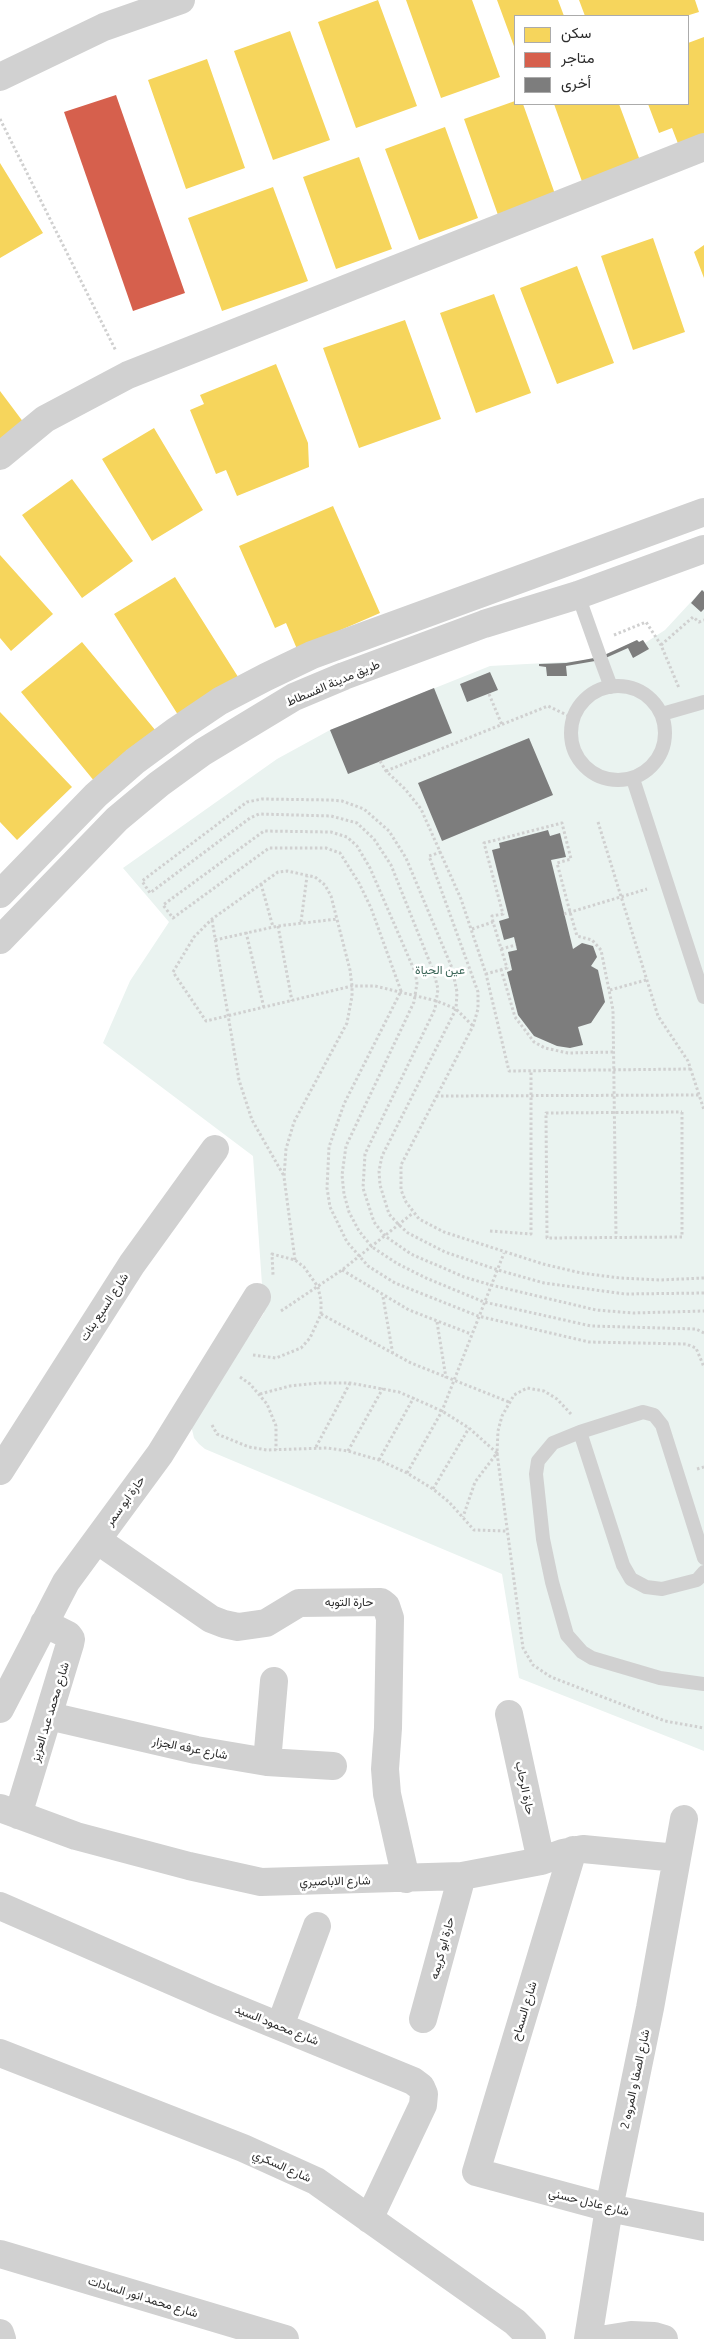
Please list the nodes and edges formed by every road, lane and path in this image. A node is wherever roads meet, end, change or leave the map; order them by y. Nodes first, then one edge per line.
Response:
1 (182, 0) edge
2 (0, 77) edge
3 (0, 119) edge
4 (704, 148) edge
5 (128, 375) junction
6 (0, 456) edge
7 (704, 512) edge
8 (704, 549) edge
9 (578, 595) junction
10 (704, 620) edge
11 (595, 643) junction
12 (661, 645) junction
13 (611, 687) junction
14 (489, 694) dead end
15 (704, 702) edge
16 (686, 707) junction
17 (662, 714) junction
18 (573, 718) junction
19 (502, 725) junction
20 (380, 761) dead end
21 (386, 771) junction
22 (633, 779) junction
23 (598, 822) dead end
24 (441, 852) junction
25 (307, 876) junction
26 (668, 883) junction
27 (261, 884) junction
28 (0, 894) edge
29 (620, 897) junction
30 (570, 912) junction
31 (564, 914) dead end
32 (212, 919) junction
33 (337, 919) junction
34 (301, 922) junction
35 (493, 922) junction
36 (278, 926) junction
37 (273, 927) junction
38 (472, 929) junction
39 (246, 932) junction
40 (0, 940) edge
41 (215, 940) junction
42 (516, 945) dead end
43 (501, 949) junction
44 (501, 970) junction
45 (486, 974) junction
46 (646, 980) junction
47 (352, 986) junction
48 (610, 990) junction
49 (401, 991) junction
50 (416, 995) junction
51 (704, 996) edge
52 (292, 1001) junction
53 (438, 1001) junction
54 (264, 1008) junction
55 (456, 1009) junction
56 (228, 1017) junction
57 (473, 1026) junction
58 (614, 1052) junction
59 (691, 1069) junction
60 (531, 1070) junction
61 (615, 1070) junction
62 (615, 1095) junction
63 (700, 1095) junction
64 (436, 1096) junction
65 (530, 1096) junction
66 (704, 1110) edge
67 (615, 1112) junction
68 (215, 1149) dead end
69 (284, 1177) junction
70 (413, 1213) junction
71 (399, 1226) junction
72 (490, 1231) dead end
73 (385, 1236) junction
74 (616, 1238) junction
75 (372, 1247) junction
76 (504, 1253) junction
77 (358, 1257) junction
78 (295, 1260) junction
79 (342, 1270) junction
80 (498, 1270) junction
81 (704, 1278) edge
82 (491, 1285) junction
83 (318, 1287) junction
84 (704, 1293) edge
85 (383, 1296) junction
86 (268, 1298) junction
87 (484, 1302) junction
88 (704, 1311) edge
89 (321, 1314) junction
90 (478, 1316) junction
91 (437, 1322) junction
92 (704, 1333) edge
93 (471, 1334) junction
94 (256, 1347) dead end
95 (393, 1355) junction
96 (704, 1367) edge
97 (243, 1369) dead end
98 (239, 1376) junction
99 (446, 1379) junction
100 (350, 1382) junction
101 (453, 1382) junction
102 (234, 1385) dead end
103 (383, 1388) junction
104 (260, 1394) junction
105 (414, 1397) junction
106 (509, 1402) dead end
107 (442, 1411) junction
108 (214, 1419) dead end
109 (469, 1428) junction
110 (580, 1432) junction
111 (316, 1448) junction
112 (276, 1450) junction
113 (348, 1451) junction
114 (379, 1460) junction
115 (0, 1471) edge
116 (407, 1473) junction
117 (434, 1489) junction
118 (463, 1517) junction
119 (506, 1531) dead end
120 (97, 1540) junction
121 (704, 1558) edge
122 (704, 1572) edge
123 (44, 1623) junction
124 (274, 1681) dead end
125 (704, 1684) edge
126 (0, 1709) edge
127 (509, 1714) dead end
128 (50, 1716) junction
129 (267, 1762) junction
130 (333, 1766) dead end
131 (9, 1811) edge
132 (684, 1819) dead end
133 (573, 1850) junction
134 (677, 1858) junction
135 (541, 1861) junction
136 (462, 1876) junction
137 (406, 1879) junction
138 (0, 1906) edge
139 (317, 1926) dead end
140 (423, 2019) dead end
141 (280, 2026) junction
142 (0, 2053) edge
143 (476, 2172) joint
144 (609, 2208) junction
145 (369, 2219) junction
146 (704, 2227) edge
147 (0, 2254) edge
148 (0, 2333) edge
149 (2, 2339) edge
150 (286, 2339) edge
151 (532, 2339) edge
152 (588, 2339) edge
153 (606, 2339) edge
154 (664, 2339) edge

1 - 2 street
3 - 5 path
4 - 5 street
5 - 6 street
7 - 28 street
8 - 9 street, طريق مدينة الفسطاط
9 - 11 lane
9 - 40 street, طريق مدينة الفسطاط
10 - 12 path
11 - 12 path
11 - 13 lane
12 - 16 path
13 - 17 lane
13 - 18 lane
14 - 19 path
15 - 16 lane
16 - 17 lane
17 - 22 lane
18 - 19 path
18 - 22 lane
19 - 21 path
20 - 21 path
21 - 24 path
22 - 26 lane
23 - 29 path
24 - 38 path
24 - 57 path
25 - 27 path
25 - 33 path
25 - 34 path
26 - 29 path
26 - 51 lane
27 - 32 path
27 - 37 path
29 - 30 path
29 - 46 path
30 - 31 path
30 - 35 path
30 - 48 path
32 - 41 path
32 - 56 path
33 - 34 path
33 - 47 path
34 - 36 path
35 - 38 path
35 - 43 path
36 - 37 path
36 - 52 path
37 - 39 path
38 - 45 path
39 - 41 path
39 - 54 path
41 - 56 path
42 - 43 path
43 - 44 path
44 - 45 path
44 - 58 path
45 - 60 path
46 - 48 path
46 - 59 path
47 - 49 path
47 - 52 path
47 - 69 path
48 - 58 path
49 - 50 path
49 - 50 path
49 - 77 path
50 - 53 path
50 - 75 path
52 - 54 path
53 - 55 path
53 - 55 path
53 - 73 path
54 - 56 path
55 - 57 path
55 - 71 path
56 - 69 path
57 - 64 path
58 - 61 path
59 - 61 path
59 - 63 path
60 - 61 path
60 - 65 path
61 - 62 path
62 - 63 path
62 - 65 path
62 - 67 path
63 - 66 path
64 - 65 path
64 - 70 path
65 - 72 path
67 - 74 path
67 - 74 path
67 - 74 path
68 - 115 street, شارع السبع بنات
69 - 78 path
70 - 71 path
70 - 76 path
71 - 73 path
71 - 80 path
73 - 75 path
73 - 82 path
75 - 77 path
75 - 87 path
76 - 80 path
76 - 81 path
77 - 79 path
77 - 90 path
78 - 83 path
78 - 86 path
79 - 83 path
79 - 85 path
80 - 82 path
80 - 84 path
82 - 87 path
82 - 88 path
83 - 86 path
83 - 89 path
85 - 91 path
85 - 95 path
86 - 120 street, حارة ابو سمر
87 - 90 path
87 - 92 path
89 - 94 path
89 - 95 path
90 - 93 path
90 - 96 path
91 - 93 path
91 - 99 path
93 - 101 path
95 - 99 path
97 - 98 path
98 - 102 path
98 - 104 path
99 - 101 path
100 - 103 path
100 - 104 path
100 - 111 path
101 - 106 path
101 - 107 path
103 - 105 path
103 - 113 path
104 - 112 path
105 - 107 path
105 - 114 path
107 - 109 path
107 - 116 path
108 - 112 path
109 - 117 path
109 - 118 path
110 - 121 lane
110 - 122 lane
110 - 125 lane
111 - 112 path
111 - 113 path
113 - 114 path
114 - 116 path
116 - 117 path
117 - 118 path
118 - 119 path
120 - 123 street, حارة ابو سمر
120 - 137 street, حارة التوبه
123 - 126 street, حارة ابو سمر
123 - 128 street, شارع محمد عبد العزيز
124 - 129 street
127 - 135 street, حارة الرحاب
128 - 129 street, شارع عرفه الجزار
128 - 131 street, شارع محمد عبد العزيز
129 - 130 street, شارع عرفه الجزار
131 - 137 street, شارع الاباصيري
132 - 134 street, شارع الصفا و المروه 2
133 - 134 street, شارع الاباصيري
133 - 135 street, شارع الاباصيري
133 - 143 street, شارع السماح
134 - 144 street, شارع الصفا و المروه 2
135 - 136 street, شارع الاباصيري
136 - 137 street, شارع الاباصيري
136 - 140 street, حارة ابو كريمه
138 - 141 street, شارع محمود السيد
139 - 141 street
141 - 145 street, شارع محمود السيد
142 - 145 street, شارع السكري
143 - 144 street, شارع عادل حسني
144 - 146 street, شارع عادل حسني
144 - 152 street, شارع الصفا و المروه 2
145 - 151 street, شارع السكري
147 - 150 street, شارع محمد انور السادات
148 - 149 street
153 - 154 street

